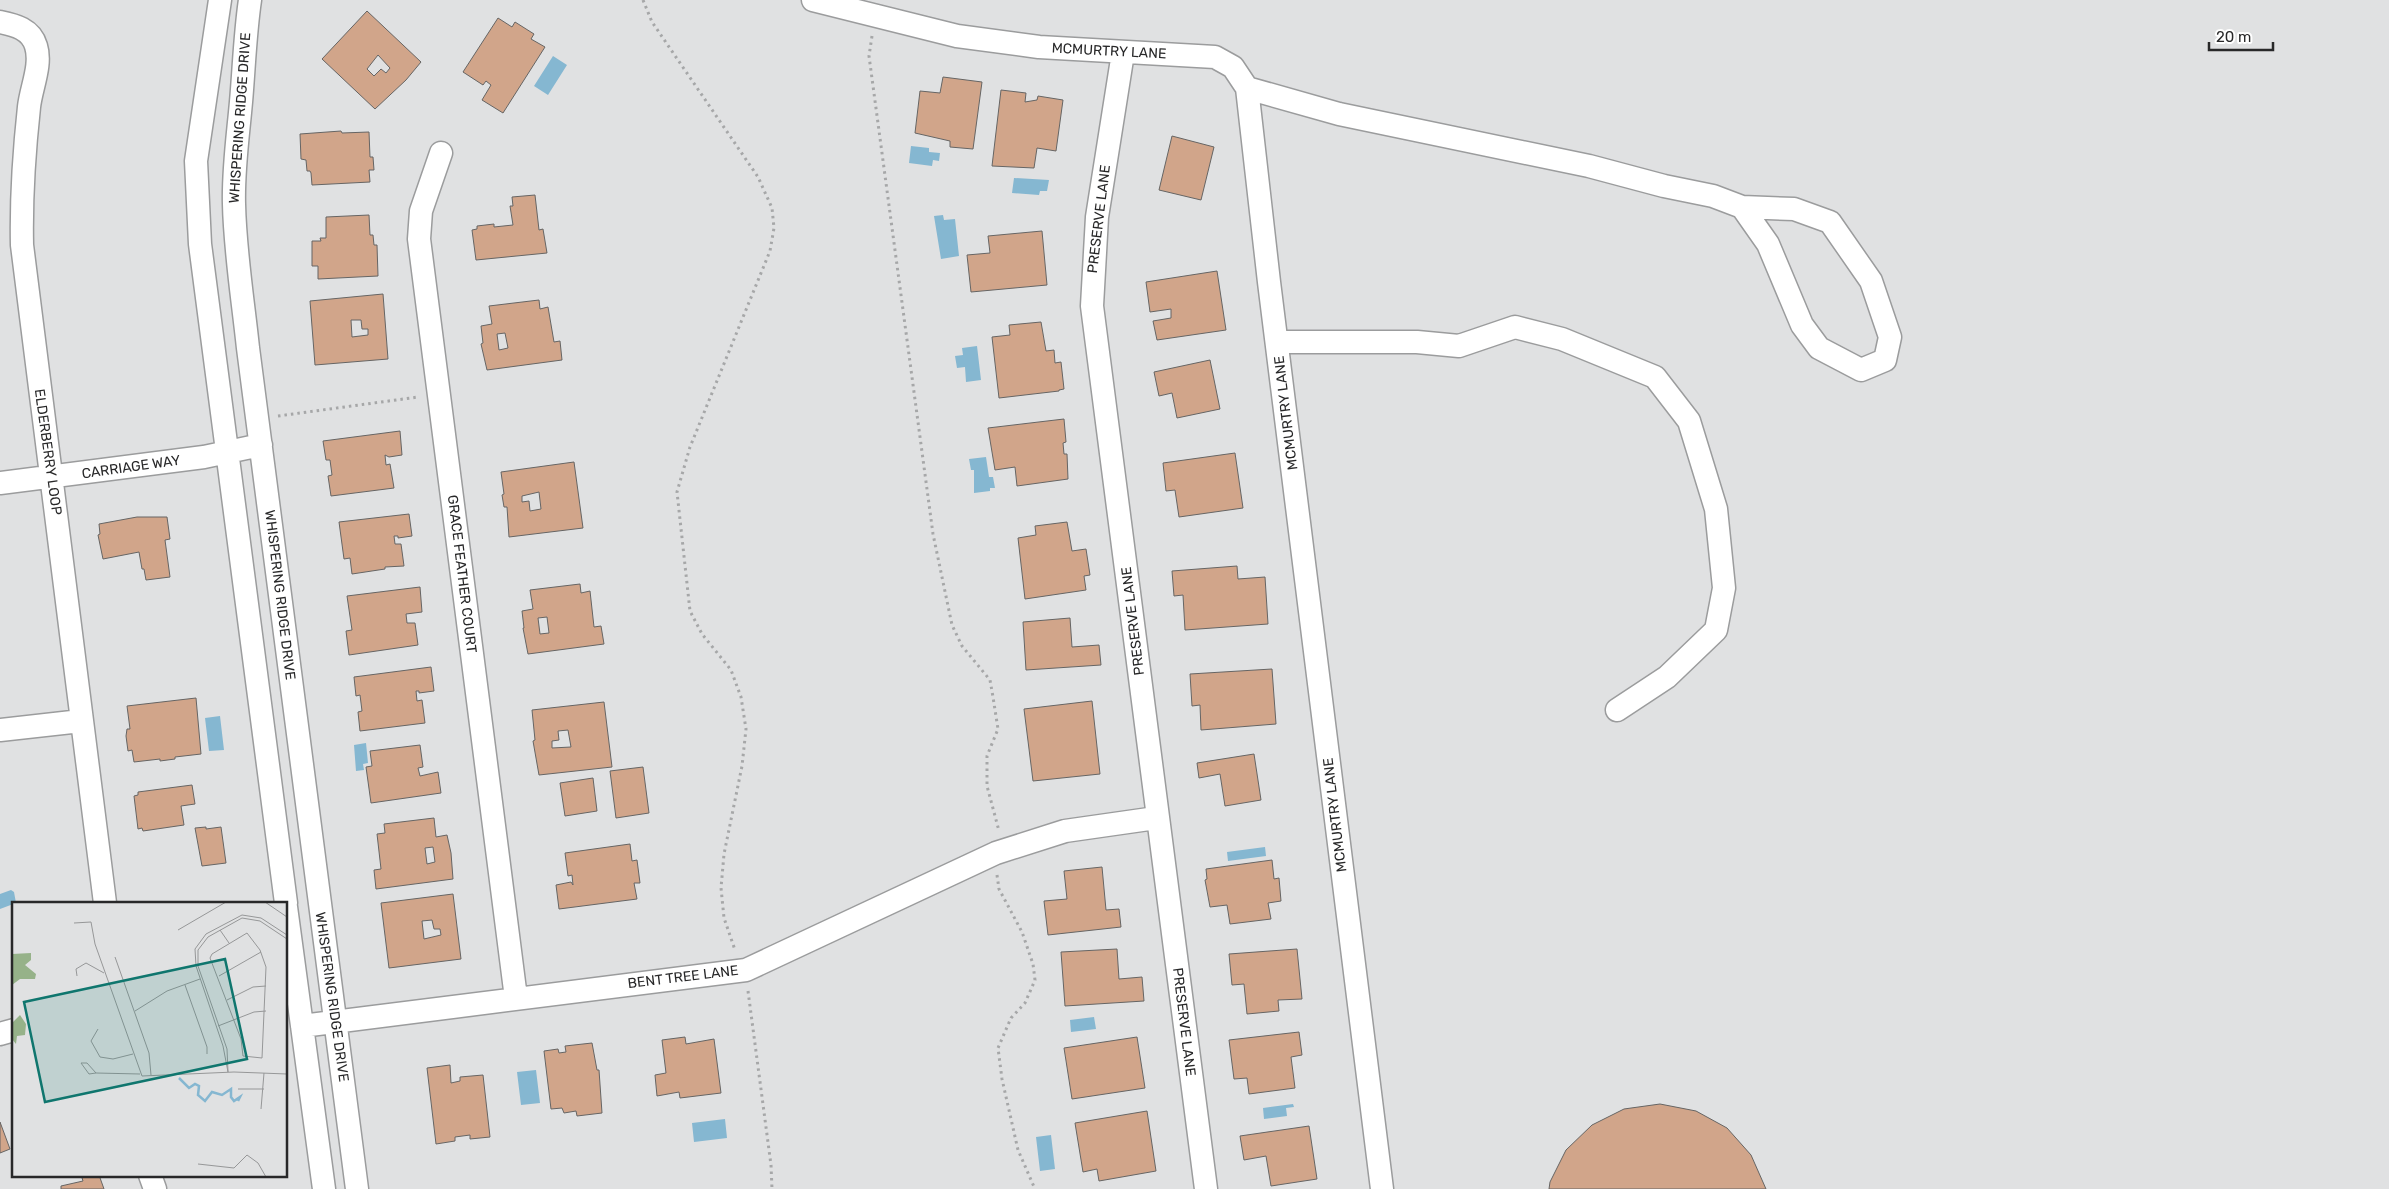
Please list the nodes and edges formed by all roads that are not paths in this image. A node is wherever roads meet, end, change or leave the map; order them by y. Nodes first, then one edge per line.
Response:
1 (220, 0) edge
2 (250, 0) edge
3 (813, 0) edge
4 (0, 22) edge
5 (1123, 53) junction
6 (1248, 88) junction
7 (441, 153) dead end
8 (1742, 207) junction
9 (1277, 342) junction
10 (261, 445) junction
11 (226, 451) junction
12 (51, 478) junction
13 (0, 483) edge
14 (1617, 710) dead end
15 (81, 721) junction
16 (0, 730) edge
17 (1156, 818) junction
18 (105, 902) edge
19 (286, 902) edge
20 (288, 922) edge
21 (516, 998) junction
22 (335, 1021) junction
23 (302, 1026) junction
24 (150, 1176) edge
25 (155, 1189) edge
26 (324, 1189) edge
27 (357, 1189) edge
28 (1206, 1189) edge
29 (1382, 1189) edge

1 - 11 street
2 - 10 street, WHISPERING RIDGE DRIVE
3 - 5 street, MCMURTRY LANE
4 - 12 street, ELDERBERRY LOOP
5 - 6 street, MCMURTRY LANE
5 - 17 street, PRESERVE LANE
6 - 8 street
6 - 9 street, MCMURTRY LANE
7 - 21 street, GRACE FEATHER COURT
8 - 8 street
9 - 14 street
9 - 29 street, MCMURTRY LANE
10 - 11 street, CARRIAGE WAY
10 - 22 street, WHISPERING RIDGE DRIVE
11 - 12 street, CARRIAGE WAY
11 - 19 street
12 - 13 street, CARRIAGE WAY
12 - 15 street, ELDERBERRY LOOP
15 - 16 street
15 - 18 street, ELDERBERRY LOOP
17 - 21 street, BENT TREE LANE
17 - 28 street, PRESERVE LANE
20 - 23 street
21 - 22 street, BENT TREE LANE
22 - 23 street, BENT TREE LANE
22 - 27 street, WHISPERING RIDGE DRIVE
23 - 26 street
24 - 25 street

